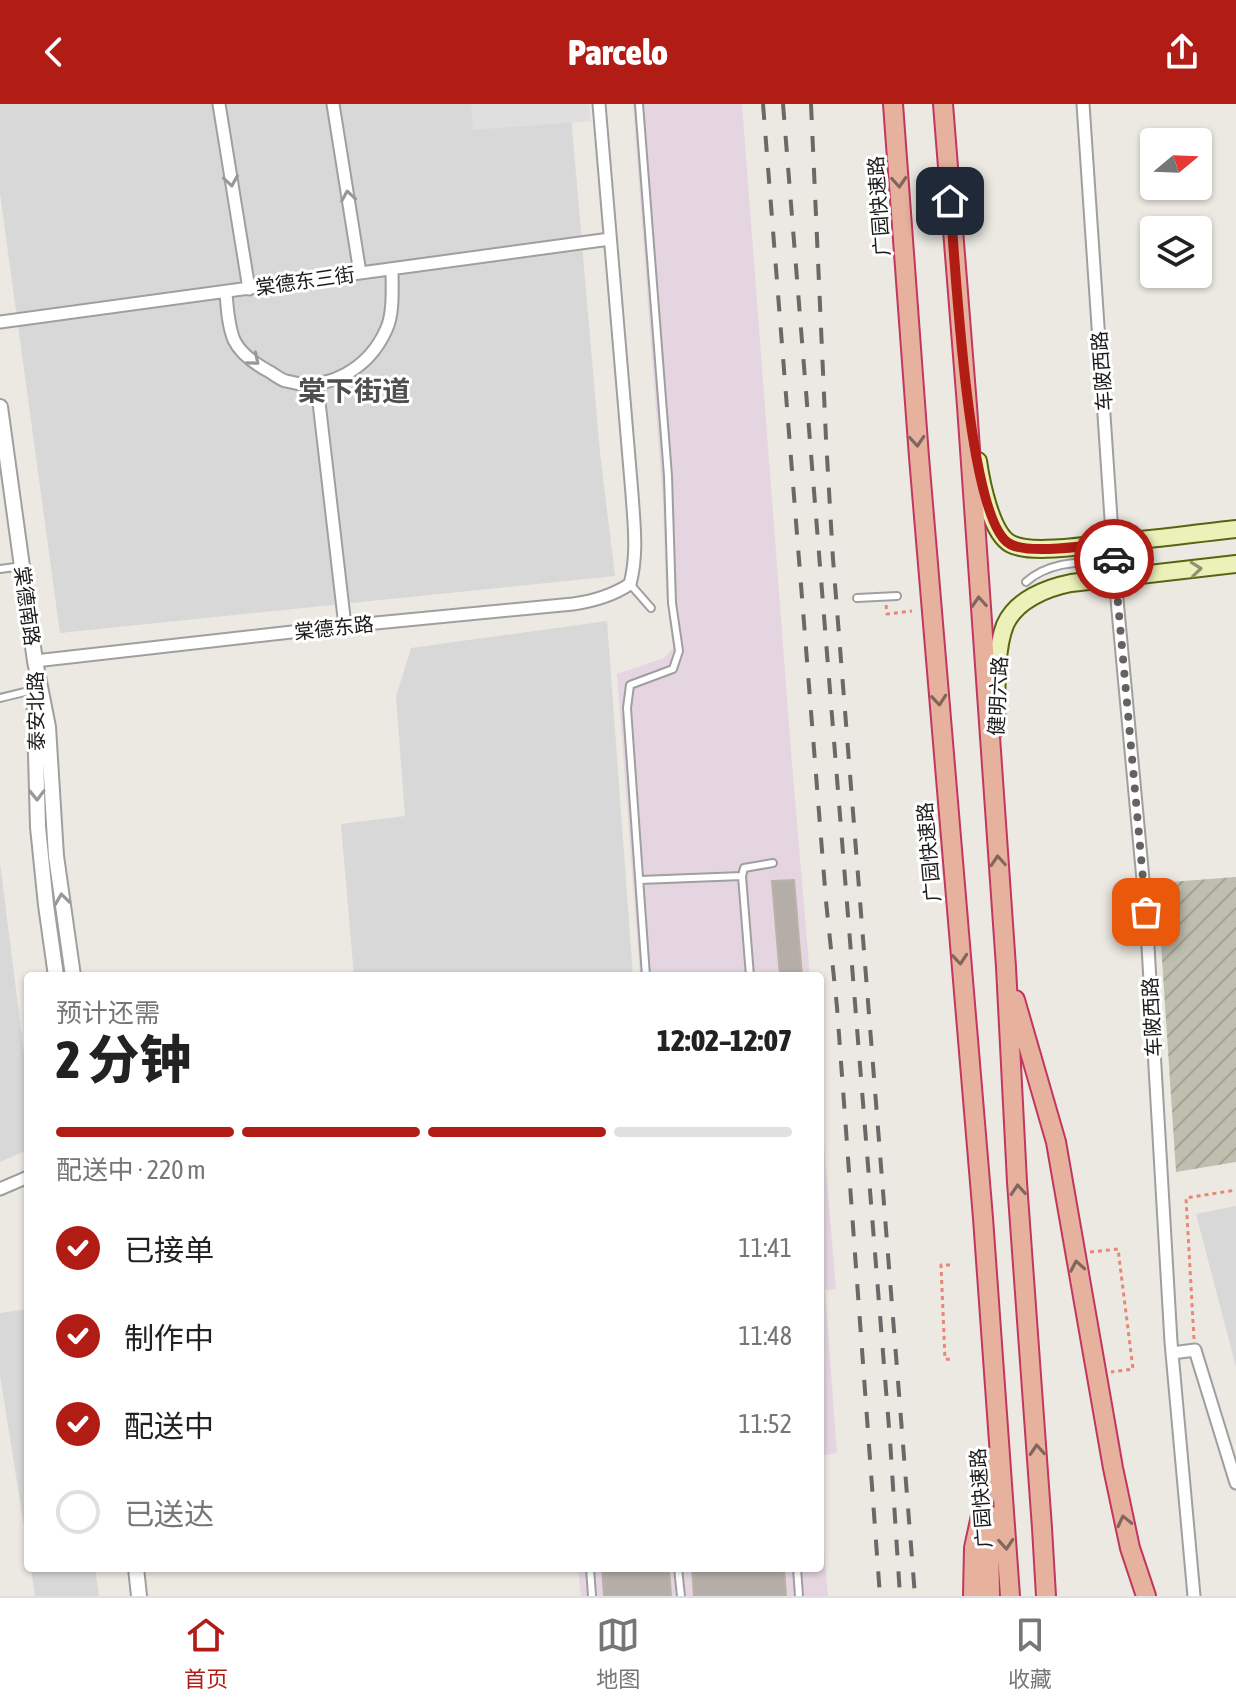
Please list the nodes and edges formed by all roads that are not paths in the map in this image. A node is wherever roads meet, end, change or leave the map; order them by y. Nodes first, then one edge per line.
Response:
1 (219, 104) edge
2 (333, 104) edge
3 (599, 104) edge
4 (639, 104) edge
5 (893, 104) edge
6 (943, 104) edge
7 (1083, 104) edge
8 (610, 239) junction
9 (392, 269) junction
10 (360, 273) junction
11 (249, 289) junction
12 (226, 292) junction
13 (0, 322) edge
14 (317, 385) junction
15 (967, 406) junction
16 (0, 407) edge
17 (1236, 529) edge
18 (1114, 552) junction
19 (1236, 564) edge
20 (22, 566) junction
21 (0, 569) edge
22 (1115, 578) junction
23 (1026, 582) dead end
24 (630, 584) junction
25 (897, 596) dead end
26 (857, 598) dead end
27 (651, 608) dead end
28 (345, 626) junction
29 (35, 661) junction
30 (33, 690) junction
31 (0, 698) edge
32 (992, 775) junction
33 (773, 863) dead end
34 (742, 876) junction
35 (640, 880) junction
36 (1006, 967) junction
37 (55, 972) edge
38 (72, 972) edge
39 (646, 972) edge
40 (750, 972) edge
41 (24, 1179) edge
42 (0, 1189) edge
43 (1172, 1353) junction
44 (998, 1438) junction
45 (1236, 1483) edge
46 (1042, 1528) junction
47 (136, 1572) edge
48 (590, 1572) edge
49 (678, 1572) edge
50 (797, 1572) edge
51 (139, 1596) edge
52 (592, 1596) edge
53 (681, 1596) edge
54 (799, 1596) edge
55 (973, 1596) edge
56 (990, 1596) edge
57 (1010, 1596) edge
58 (1046, 1596) edge
59 (1055, 1596) edge
60 (1146, 1596) edge
61 (1194, 1596) edge

1 -> 11 street
10 -> 2 street
3 - 8 street
4 - 35 lane
5 -> 44 highway, 广园快速路
6 - 15 highway
7 - 18 street, 车陂西路
8 - 9 street, 棠德东三街
8 - 24 street
9 - 10 street, 棠德东三街
9 - 14 street
10 - 11 street, 棠德东三街
11 - 12 street, 棠德东三街
12 - 13 street, 棠德东三街
12 -> 14 street
14 - 28 street
15 - 18 main road
32 -> 15 highway
16 - 20 street, 棠德南路
17 - 18 main road
18 - 22 street, 车陂西路
18 - 23 lane
22 -> 19 main road, 健明六路
20 - 21 lane
20 - 29 street, 棠德南路
22 - 32 main road, 健明六路
22 - 43 street, 车陂西路
24 - 27 lane
24 - 28 street, 棠德东路
25 - 26 lane
28 - 29 street, 棠德东路
29 - 30 street, 泰安北路
38 -> 29 street, 泰安北路
30 - 31 lane
30 -> 37 street, 泰安北路
36 -> 32 highway
33 - 34 lane
34 - 35 lane
34 - 40 lane
35 - 39 lane
46 -> 36 highway
60 -> 36 highway
41 - 42 street
43 - 45 street
43 - 61 street, 车陂西路
44 - 55 highway
44 - 56 highway
44 -> 57 highway, 广园快速路
46 - 58 highway
46 - 59 highway
47 - 51 street
48 - 52 lane
49 - 53 lane
50 - 54 lane

